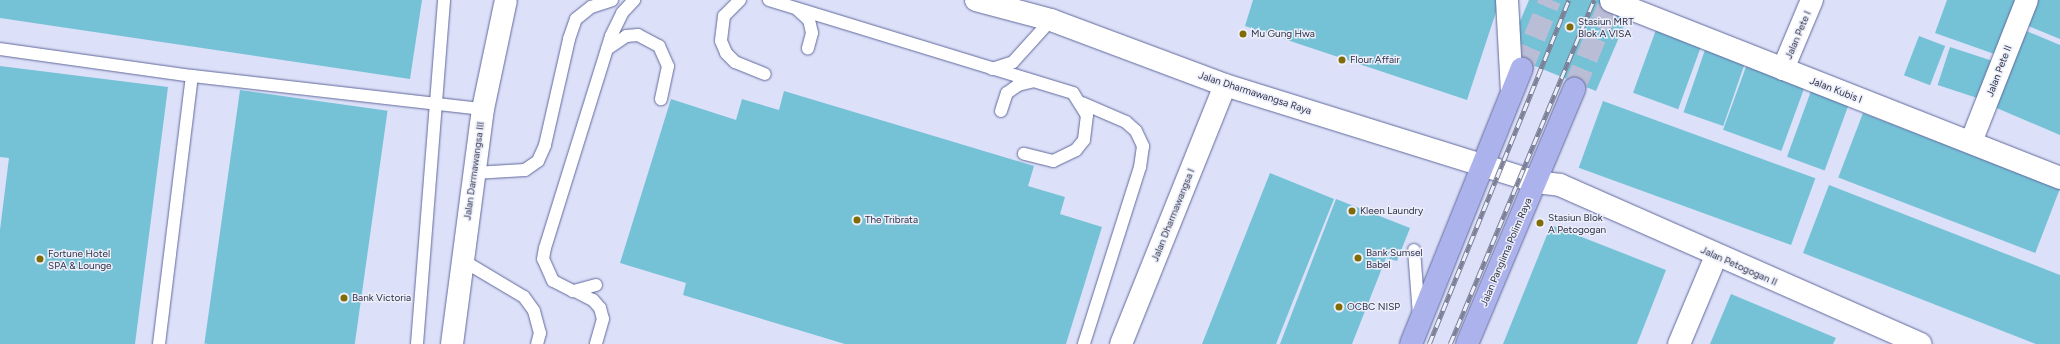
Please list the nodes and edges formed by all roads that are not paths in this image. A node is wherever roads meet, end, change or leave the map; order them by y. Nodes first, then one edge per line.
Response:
1 (444, 0) edge
2 (506, 0) edge
3 (612, 0) edge
4 (634, 0) edge
5 (740, 0) edge
6 (769, 0) edge
7 (976, 0) edge
8 (1508, 0) edge
9 (1812, 0) edge
10 (2027, 0) edge
11 (1611, 1) dead end
12 (1638, 6) edge
13 (797, 8) junction
14 (1052, 20) junction
15 (808, 48) dead end
16 (0, 49) edge
17 (607, 49) junction
18 (1522, 68) tunnel mouth
19 (992, 69) junction
20 (1783, 69) junction
21 (766, 74) dead end
22 (192, 76) junction
23 (1035, 80) junction
24 (1225, 85) junction
25 (1574, 90) tunnel mouth
26 (1512, 91) junction
27 (661, 99) dead end
28 (436, 103) junction
29 (1082, 103) junction
30 (483, 109) junction
31 (1001, 111) dead end
32 (1971, 142) junction
33 (1024, 154) dead end
34 (1545, 159) junction
35 (1482, 165) junction
36 (474, 173) junction
37 (2060, 178) edge
38 (1536, 182) junction
39 (1560, 185) junction
40 (1414, 250) dead end
41 (1716, 256) junction
42 (462, 260) junction
43 (596, 285) dead end
44 (570, 290) junction
45 (1419, 324) junction
46 (159, 344) edge
47 (417, 344) edge
48 (452, 344) edge
49 (537, 344) edge
50 (596, 344) edge
51 (1084, 344) edge
52 (1121, 344) edge
53 (1411, 344) edge
54 (1467, 344) edge
55 (1679, 344) edge
56 (1920, 344) edge

1 - 28 lane
2 - 30 street, Jalan Darmawangsa III
3 - 36 lane
4 - 17 lane
5 - 21 lane
6 - 13 lane
7 - 14 street, Jalan Dharmawangsa Raya
8 - 26 street
9 - 20 street, Jalan Pete I
10 - 32 street, Jalan Pete II
11 - 12 street, Jalan Kubis I
12 - 20 street, Jalan Kubis I
13 - 15 lane
13 - 19 lane
14 - 19 lane
14 - 24 street, Jalan Dharmawangsa Raya
16 - 22 lane
17 - 27 lane
17 - 44 lane
18 - 26 main road
19 - 23 lane
20 - 32 street, Jalan Kubis I
22 - 28 lane
22 - 46 lane
23 - 29 lane
23 - 31 lane
24 - 35 street, Jalan Dharmawangsa Raya
24 - 52 street, Jalan Dharmawangsa I
25 - 34 main road, Jalan Panglima Polim Raya
26 - 35 main road
28 - 30 lane
28 - 47 lane
29 - 33 lane
29 - 51 lane
30 - 36 street, Jalan Darmawangsa III
32 - 37 street, Jalan Kubis I
34 - 38 main road, Jalan Panglima Polim Raya
34 - 39 street
35 - 38 street, Jalan Dharmawangsa Raya
35 - 45 main road
36 - 42 street, Jalan Darmawangsa III
38 - 39 street, Jalan Petogogan II
38 - 54 main road, Jalan Panglima Polim Raya
39 - 41 street, Jalan Petogogan II
40 - 45 lane
41 - 55 street
41 - 56 street, Jalan Petogogan II
42 - 48 street, Jalan Darmawangsa III
42 - 49 lane
43 - 44 lane
44 - 50 lane
45 - 53 main road

